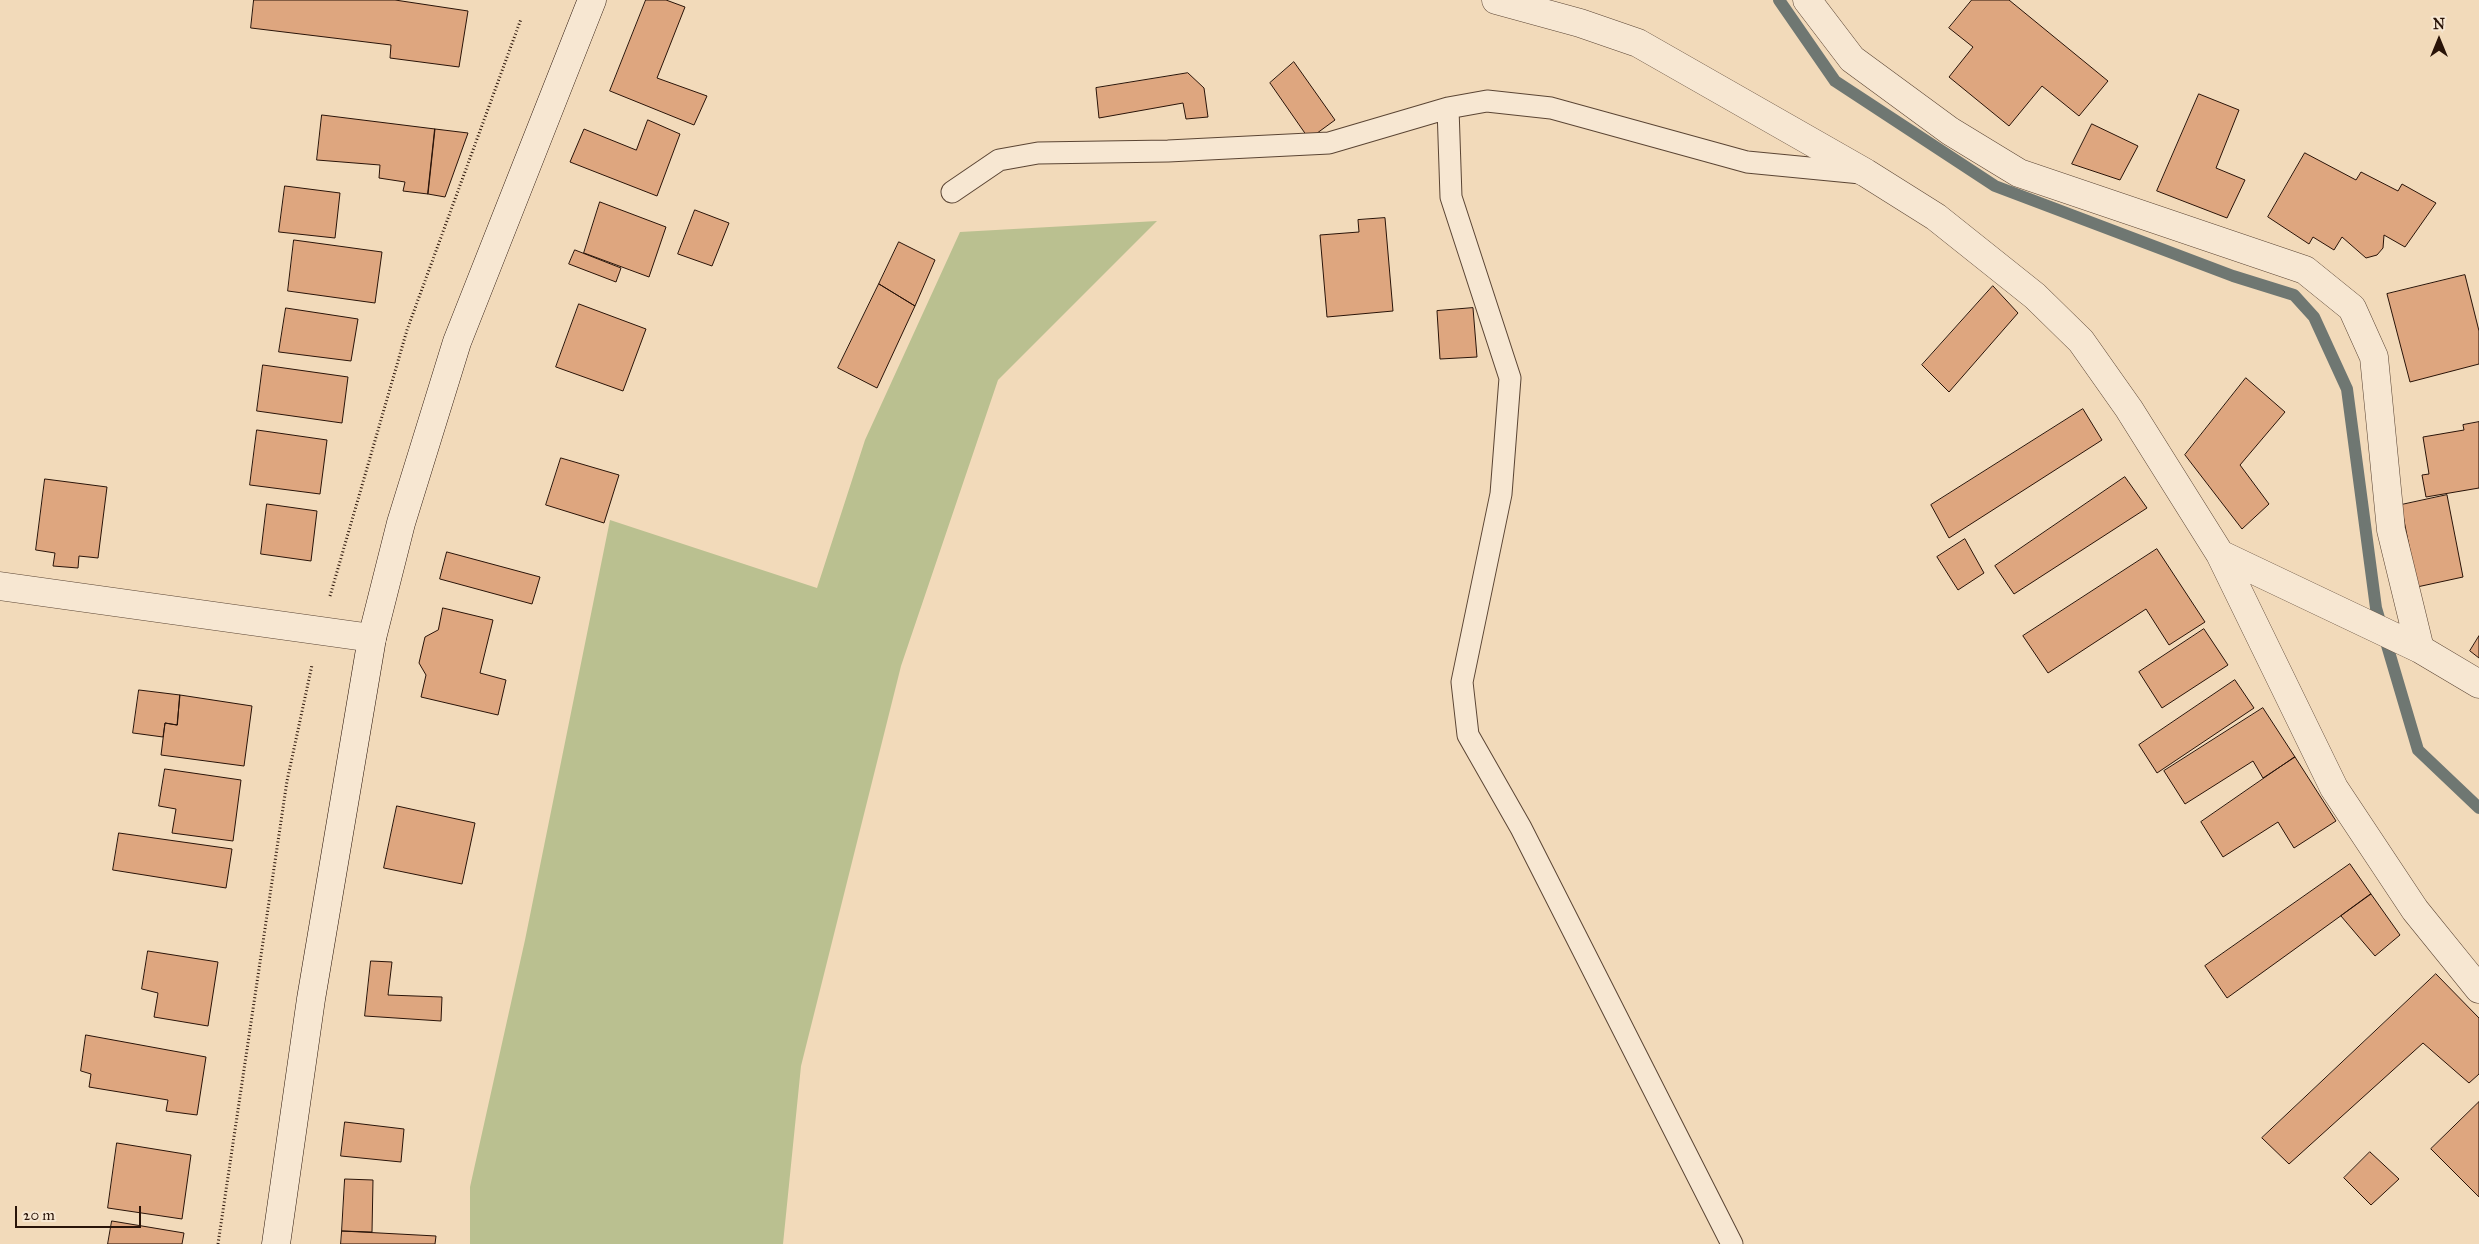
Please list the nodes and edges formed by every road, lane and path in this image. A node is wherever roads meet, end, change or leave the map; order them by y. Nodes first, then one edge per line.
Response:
1 (592, 0) edge
2 (1496, 0) edge
3 (1807, 0) edge
4 (1448, 108) junction
5 (1866, 173) junction
6 (952, 192) dead end
7 (2220, 554) junction
8 (0, 586) edge
9 (372, 638) junction
10 (2420, 649) junction
11 (2479, 684) edge
12 (2479, 990) edge
13 (276, 1244) edge
14 (1732, 1244) edge

1 - 9 street
2 - 5 street
3 - 10 street
4 - 5 lane
4 - 6 lane
4 - 14 lane
5 - 7 street
7 - 10 street
7 - 12 street
8 - 9 street
9 - 13 street
10 - 11 street

